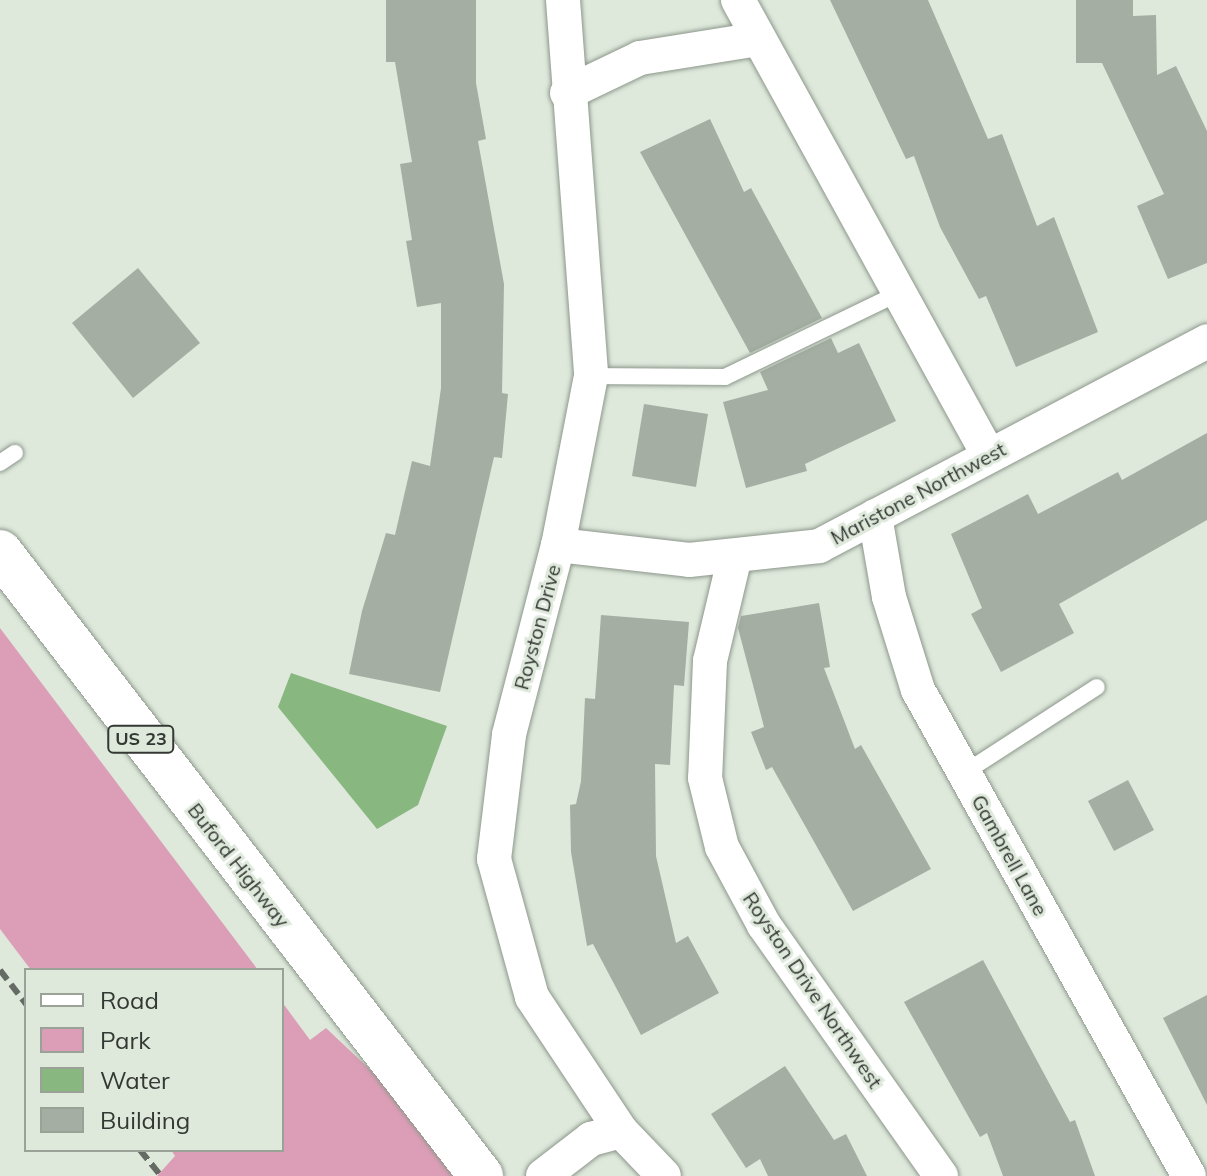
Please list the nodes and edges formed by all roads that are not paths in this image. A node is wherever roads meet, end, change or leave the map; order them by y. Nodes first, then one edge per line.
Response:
1 (563, 0) edge
2 (738, 0) edge
3 (758, 39) junction
4 (567, 93) junction
5 (899, 293) junction
6 (1207, 341) edge
7 (591, 376) junction
8 (15, 453) dead end
9 (988, 454) junction
10 (0, 463) edge
11 (875, 516) junction
12 (558, 545) junction
13 (0, 552) edge
14 (735, 556) junction
15 (1097, 687) dead end
16 (964, 773) junction
17 (621, 1131) junction
18 (481, 1176) edge
19 (543, 1176) edge
20 (664, 1176) edge
21 (941, 1176) edge
22 (1189, 1176) edge

1 - 4 street, Royston Drive
2 - 3 street
3 - 4 street
3 - 5 street
4 - 7 street, Royston Drive
5 - 7 lane
5 - 9 street
6 - 9 street, Maristone Northwest
7 - 12 street, Royston Drive
8 - 10 lane
9 - 11 street, Maristone Northwest
11 - 14 street, Maristone Northwest
11 - 16 street, Gambrell Lane
12 - 14 street, Maristone Northwest
12 - 17 street, Royston Drive
13 - 18 main road, Buford Highway / US 23
14 - 21 street, Royston Drive Northwest
15 - 16 lane
16 - 22 street, Gambrell Lane
17 - 19 street
17 - 20 street, Royston Drive

